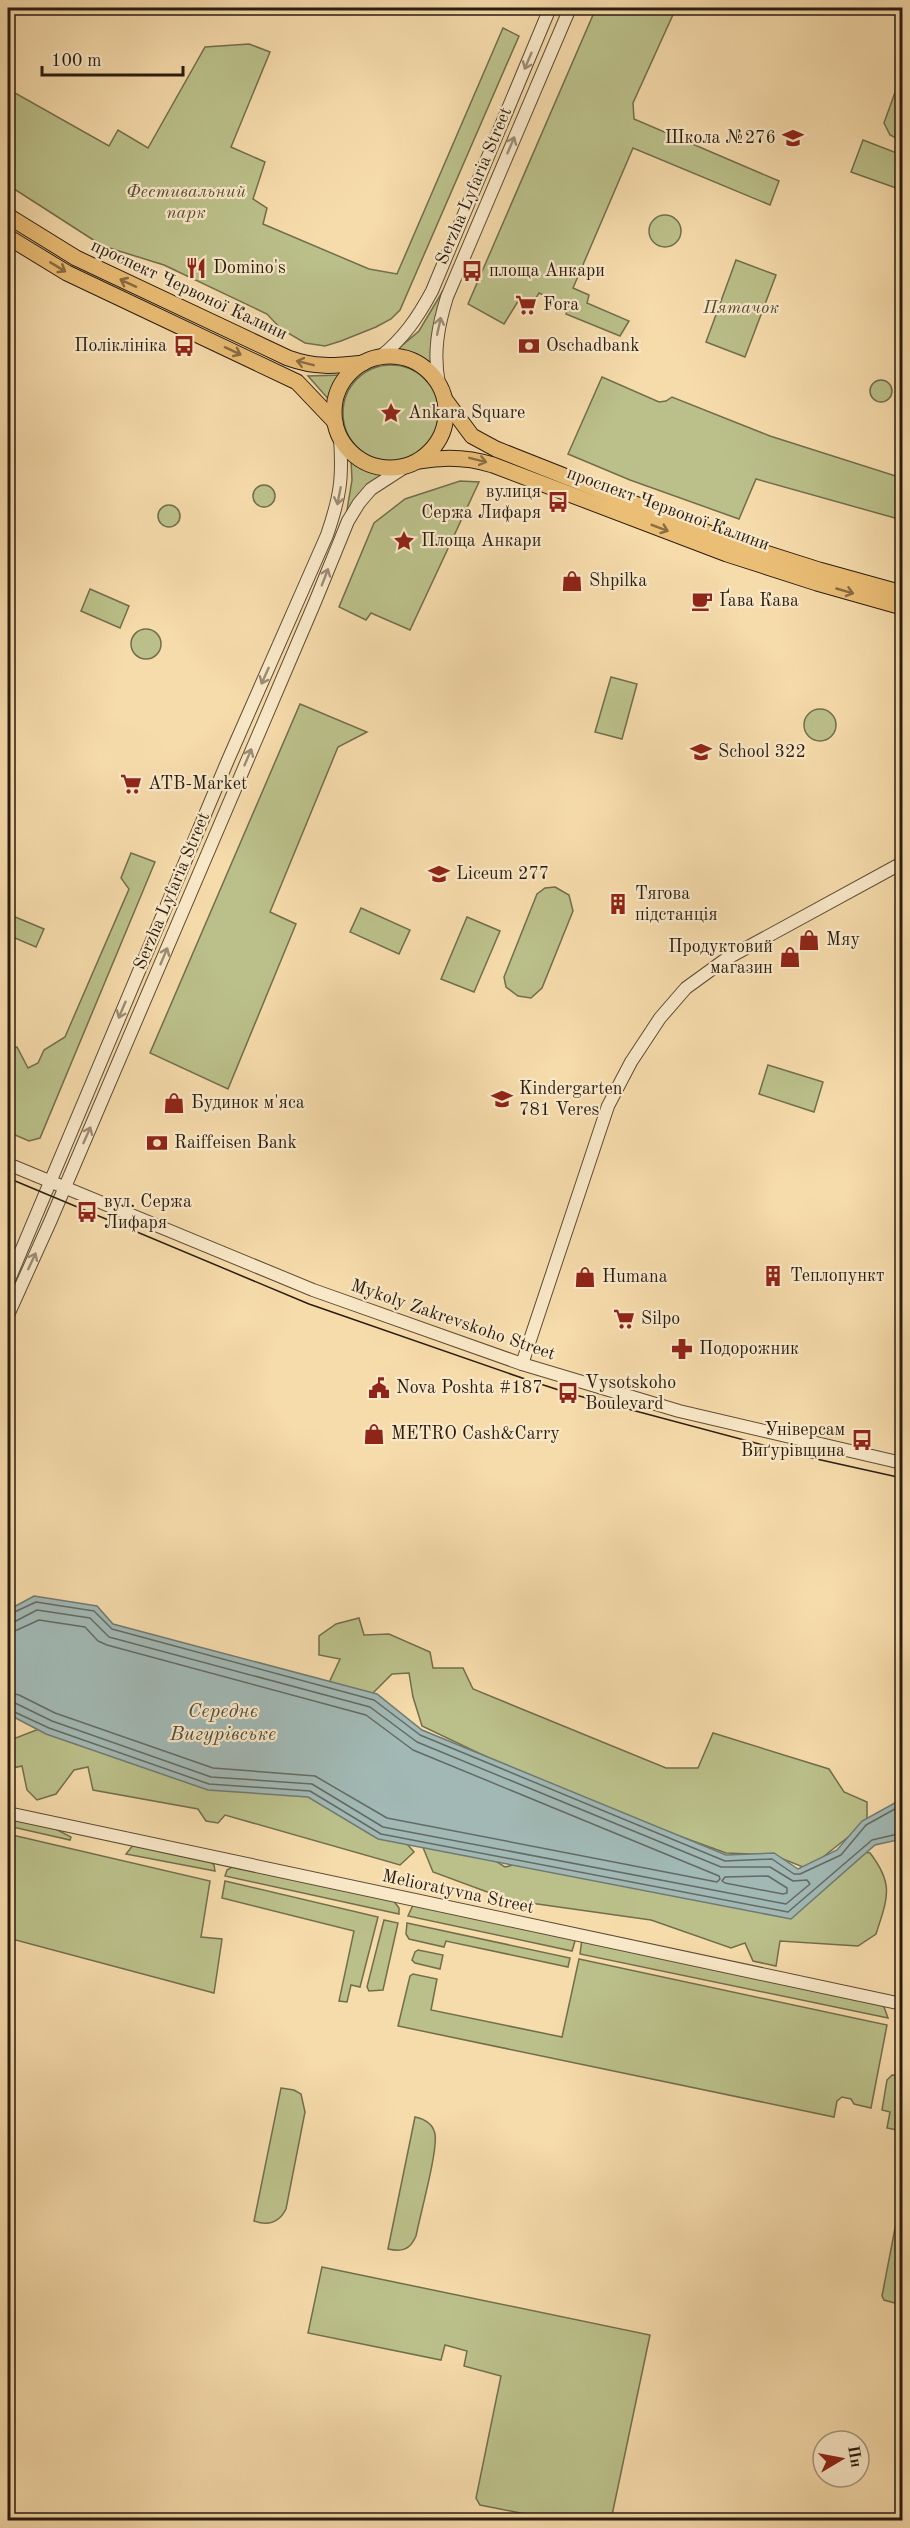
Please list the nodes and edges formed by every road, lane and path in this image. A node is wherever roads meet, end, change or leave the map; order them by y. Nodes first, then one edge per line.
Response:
1 (550, 8) edge
2 (570, 8) edge
3 (8, 216) edge
4 (8, 237) edge
5 (380, 357) junction
6 (363, 363) junction
7 (439, 384) junction
8 (446, 402) junction
9 (334, 422) junction
10 (340, 438) junction
11 (420, 461) junction
12 (405, 466) junction
13 (903, 593) edge
14 (903, 607) edge
15 (903, 863) edge
16 (8, 1164) edge
17 (49, 1182) junction
18 (64, 1188) junction
19 (8, 1282) edge
20 (8, 1315) edge
21 (522, 1364) junction
22 (903, 1463) edge
23 (8, 1813) edge
24 (903, 2004) edge

1 -> 5 street, Serzha Lyfaria Street
7 -> 2 street, Serzha Lyfaria Street
6 -> 3 main road, проспект Червоної Калини
4 -> 9 main road, проспект Червоної Калини
5 - 6 main road
5 - 7 main road
6 - 9 main road
7 - 8 main road
8 - 11 main road
8 - 13 main road, проспект Червоної Калини
9 - 10 main road
10 - 12 main road
10 -> 17 street, Serzha Lyfaria Street
11 - 12 main road
11 -> 14 main road, проспект Червоної Калини
18 -> 12 street, Serzha Lyfaria Street
15 - 21 street
16 - 17 street, Mykoly Zakrevskoho Street
17 - 18 street, Mykoly Zakrevskoho Street
17 - 19 street, Serzha Lyfaria Street
20 -> 18 street, Serzha Lyfaria Street
18 - 21 street, Mykoly Zakrevskoho Street
21 - 22 street, Mykoly Zakrevskoho Street
23 - 24 street, Melioratyvna Street

